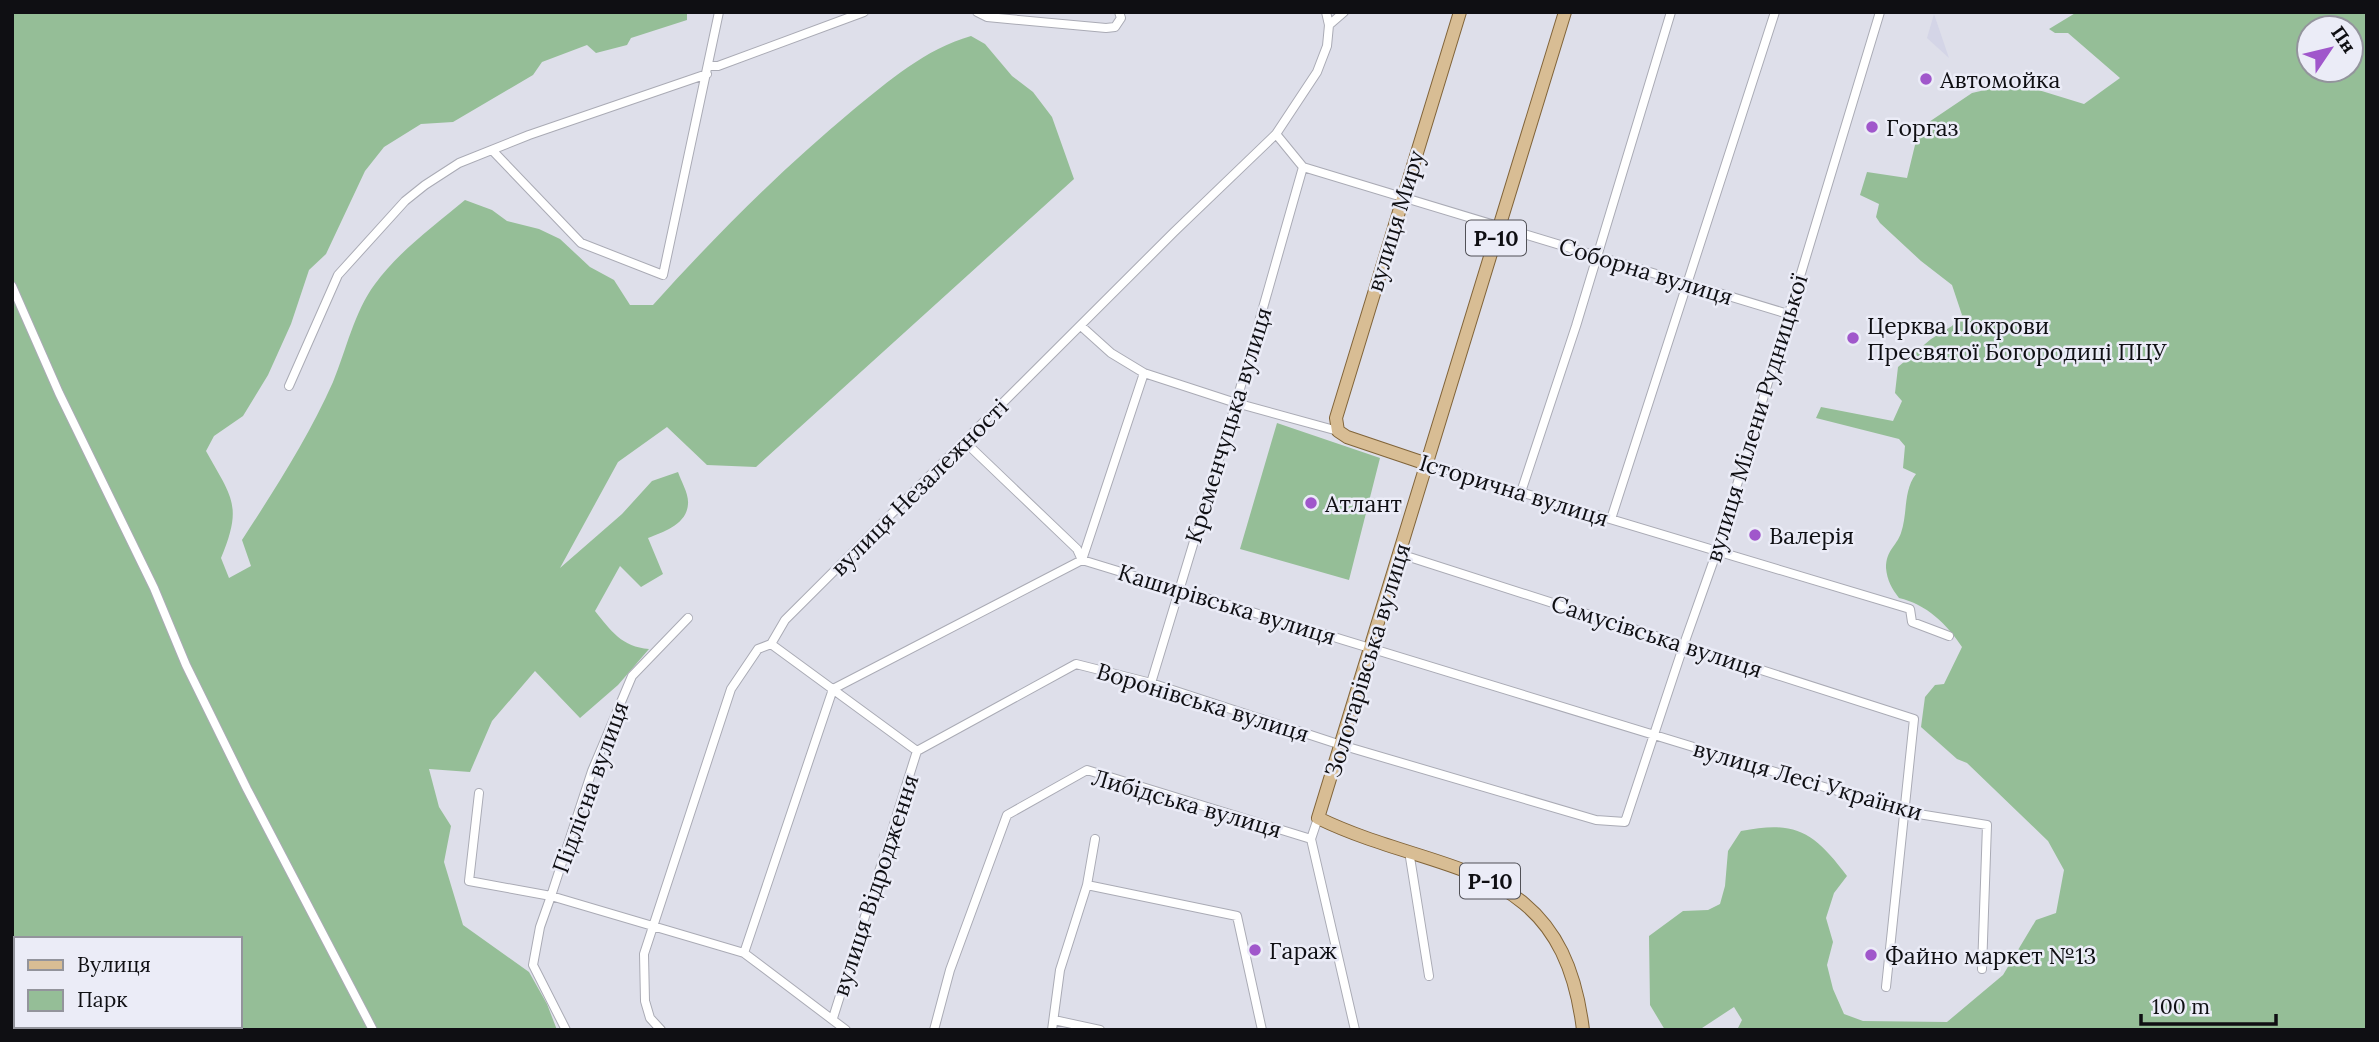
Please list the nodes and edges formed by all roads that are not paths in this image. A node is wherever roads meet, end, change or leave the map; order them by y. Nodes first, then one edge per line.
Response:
1 (719, 12) edge
2 (864, 12) edge
3 (977, 12) edge
4 (1119, 12) edge
5 (1326, 12) edge
6 (1344, 12) edge
7 (1460, 12) edge
8 (1565, 12) edge
9 (1671, 12) edge
10 (1775, 12) edge
11 (1880, 12) edge
12 (1329, 25) junction
13 (707, 70) junction
14 (1276, 134) junction
15 (492, 150) junction
16 (1303, 167) junction
17 (1402, 197) junction
18 (1500, 225) junction
19 (1597, 256) junction
20 (1687, 284) junction
21 (12, 286) edge
22 (1788, 314) junction
23 (1081, 326) junction
24 (1144, 373) junction
25 (289, 386) dead end
26 (1237, 403) junction
27 (1338, 431) junction
28 (964, 441) junction
29 (1427, 464) junction
30 (1521, 492) junction
31 (1611, 519) junction
32 (1717, 551) junction
33 (1400, 554) junction
34 (1082, 560) junction
35 (1180, 589) junction
36 (688, 618) dead end
37 (1949, 636) dead end
38 (771, 643) junction
39 (1684, 644) junction
40 (1371, 649) junction
41 (1151, 683) junction
42 (833, 690) junction
43 (1654, 734) junction
44 (1341, 745) junction
45 (917, 751) junction
46 (479, 793) dead end
47 (1906, 812) junction
48 (1318, 818) junction
49 (1625, 822) joint
50 (1095, 839) dead end
51 (1311, 839) junction
52 (1409, 851) junction
53 (1087, 885) junction
54 (551, 896) junction
55 (653, 925) junction
56 (744, 953) junction
57 (1982, 968) dead end
58 (1429, 976) dead end
59 (1886, 987) dead end
60 (833, 1018) junction
61 (1054, 1020) junction
62 (373, 1030) edge
63 (566, 1030) edge
64 (661, 1030) edge
65 (846, 1030) edge
66 (933, 1030) edge
67 (1052, 1030) edge
68 (1100, 1030) edge
69 (1262, 1030) edge
70 (1355, 1030) edge
71 (1583, 1030) edge

1 - 13 street
2 - 13 street
3 - 4 street
5 - 12 street, вулиця Незалежності
6 - 12 street
7 - 17 main road, вулиця Миру
8 - 18 main road, Золотарівська вулиця / Р-10
9 - 19 street
10 - 20 street
11 - 22 street, вулиця Мілени Рудницької
12 - 14 street, вулиця Незалежності
13 - 15 street
13 - 15 street
14 - 16 street
14 - 23 street, вулиця Незалежності
15 - 25 street
16 - 17 street, Соборна вулиця
16 - 26 street, Кременчуцька вулиця
17 - 18 street, Соборна вулиця
17 - 27 main road, вулиця Миру
18 - 19 street, Соборна вулиця
18 - 29 main road, Золотарівська вулиця / Р-10
19 - 20 street, Соборна вулиця
19 - 30 street
20 - 22 street, Соборна вулиця
20 - 31 street
21 - 62 street
22 - 32 street, вулиця Мілени Рудницької
23 - 24 street, Історична вулиця
23 - 28 street, вулиця Незалежності
24 - 26 street, Історична вулиця
24 - 34 street
26 - 27 street, Історична вулиця
26 - 35 street, Кременчуцька вулиця
27 - 29 main road, Історична вулиця
28 - 34 street
28 - 38 street, вулиця Незалежності
29 - 30 street, Історична вулиця
29 - 33 main road, Золотарівська вулиця / Р-10
30 - 31 street, Історична вулиця
31 - 32 street, Історична вулиця
32 - 37 street, Історична вулиця
32 - 39 street, вулиця Мілени Рудницької
33 - 39 street, Самусівська вулиця
33 - 40 main road, Золотарівська вулиця / Р-10
34 - 35 street, Каширівська вулиця
34 - 42 street
35 - 40 street, Каширівська вулиця
35 - 41 street, Кременчуцька вулиця
36 - 54 street, Підлісна вулиця
38 - 42 street
38 - 55 street, вулиця Незалежності
39 - 43 street, вулиця Мілени Рудницької
39 - 47 street, Самусівська вулиця
40 - 43 street, Каширівська вулиця
40 - 44 main road, Золотарівська вулиця / Р-10
41 - 44 street, Воронівська вулиця
41 - 45 street, Воронівська вулиця
42 - 45 street
42 - 56 street
43 - 47 street, вулиця Лесі Українки
43 - 49 street, вулиця Мілени Рудницької
44 - 48 main road, Золотарівська вулиця / Р-10
44 - 49 street, Воронівська вулиця
45 - 60 street, вулиця Відродження
46 - 54 street, Підлісна вулиця
47 - 57 street, вулиця Лесі Українки
47 - 59 street
48 - 51 street, Золотарівська вулиця
48 - 52 main road, Р-10
50 - 53 street
51 - 66 street, Либідська вулиця
51 - 70 street
52 - 58 street
52 - 71 main road, Р-10
53 - 61 street
53 - 69 street
54 - 55 street
54 - 63 street, Підлісна вулиця
55 - 56 street
55 - 64 street, вулиця Незалежності
56 - 60 street
60 - 65 street
61 - 67 street
61 - 68 street

